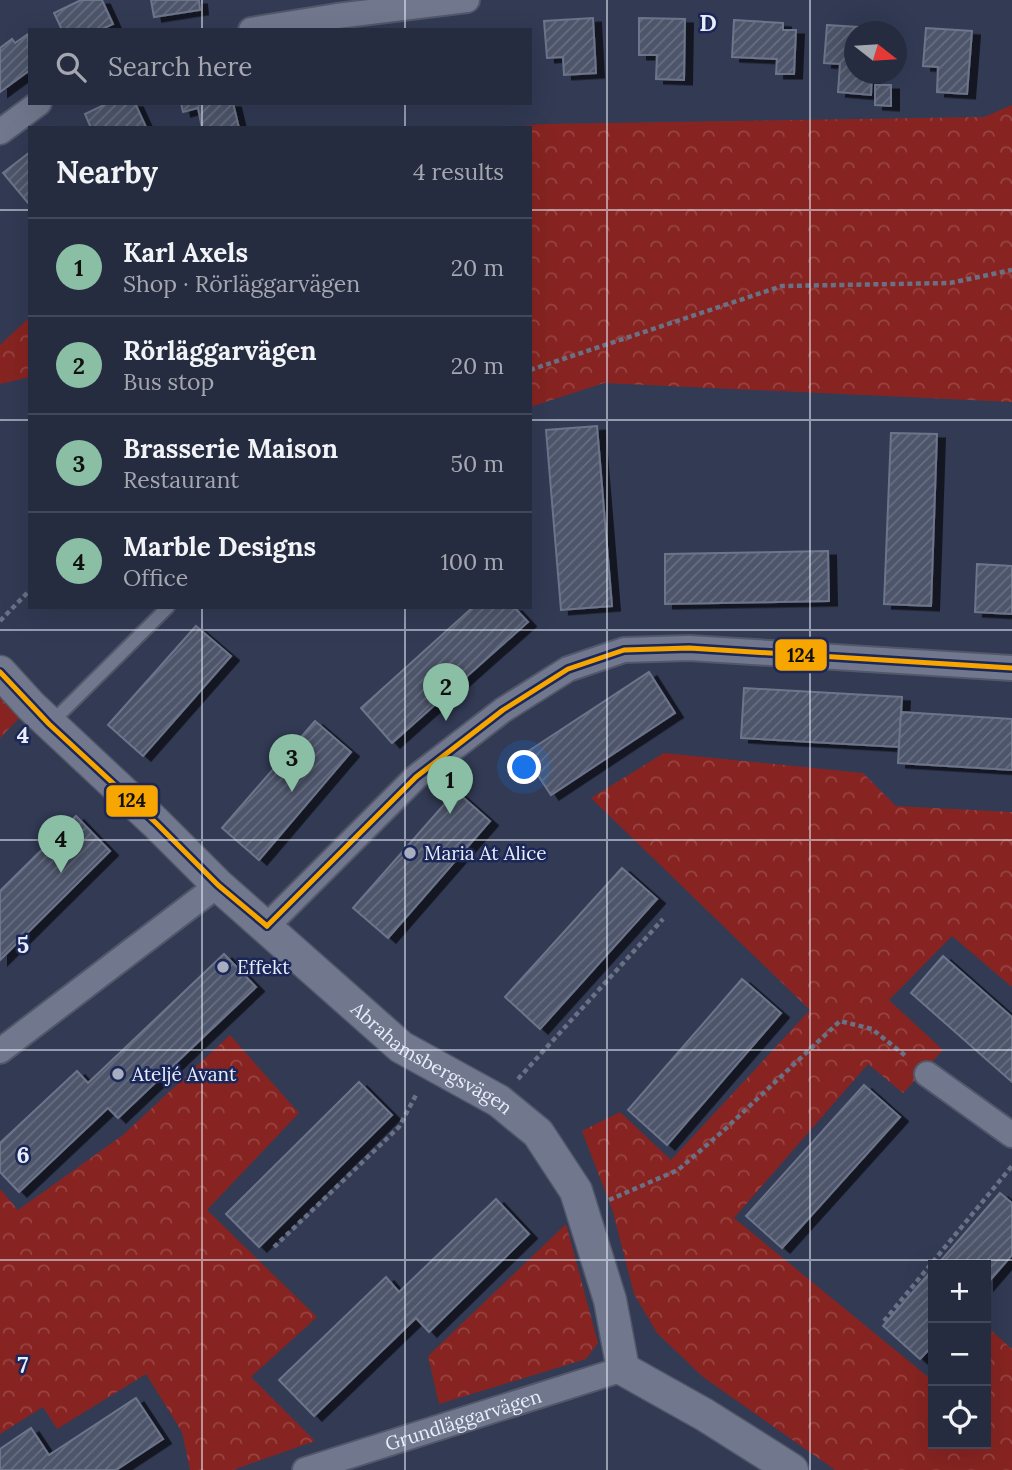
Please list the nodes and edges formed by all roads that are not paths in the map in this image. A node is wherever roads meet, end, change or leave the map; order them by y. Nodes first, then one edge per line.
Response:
1 (467, 0) edge
2 (263, 28) edge
3 (36, 105) edge
4 (0, 132) edge
5 (166, 609) edge
6 (1012, 668) edge
7 (0, 672) edge
8 (50, 724) junction
9 (218, 885) junction
10 (267, 926) junction
11 (0, 1051) edge
12 (928, 1074) road end
13 (1012, 1135) edge
14 (623, 1368) junction
15 (305, 1470) edge
16 (792, 1470) edge

1 - 2 street
3 - 4 street
5 - 8 lane
6 - 10 street
7 - 8 street, Abrahamsbergsvägen
8 - 9 street, Abrahamsbergsvägen
9 - 10 street, Abrahamsbergsvägen
9 - 11 street
10 - 14 street, Abrahamsbergsvägen
12 - 13 street
14 - 15 street, Grundläggarvägen
14 - 16 street

